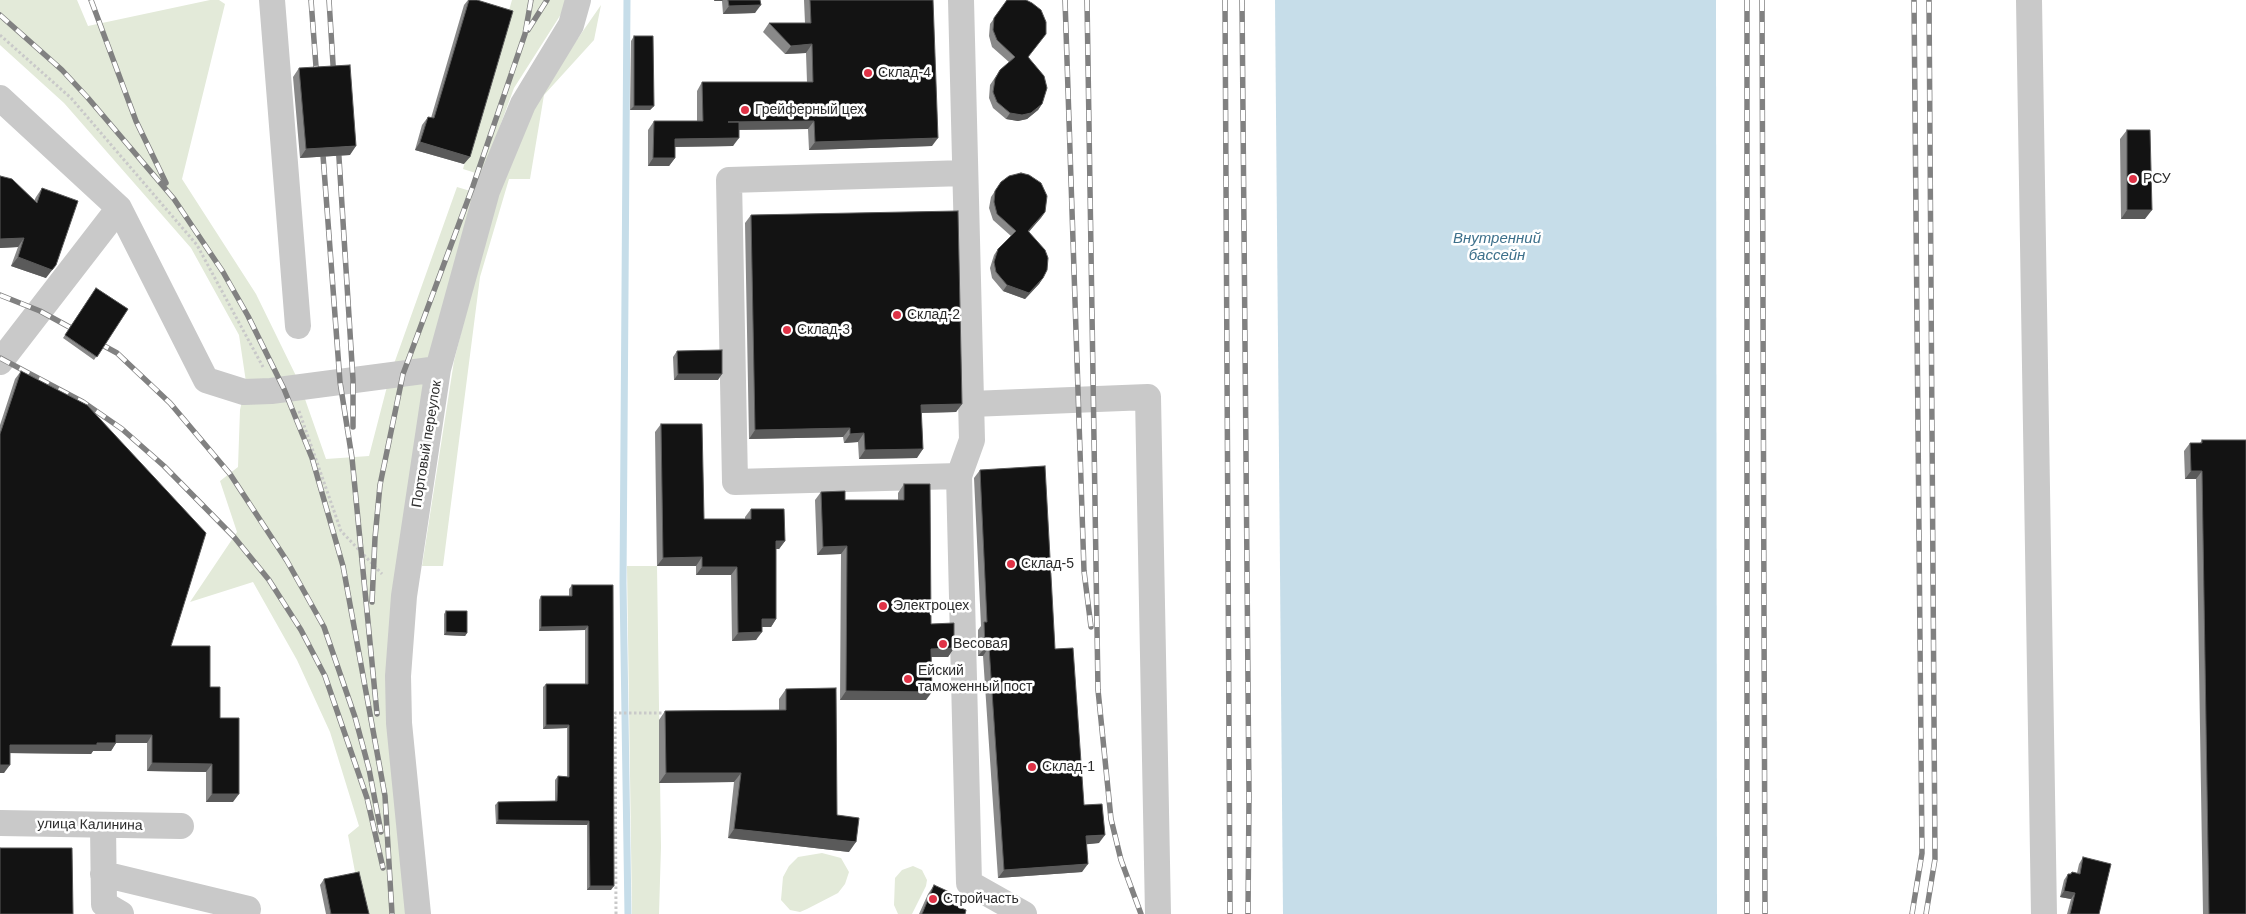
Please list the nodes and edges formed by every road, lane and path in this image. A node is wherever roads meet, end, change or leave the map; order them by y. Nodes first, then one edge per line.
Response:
1 (272, 0) edge
2 (578, 0) edge
3 (961, 0) edge
4 (2029, 0) edge
5 (0, 35) edge
6 (0, 98) edge
7 (966, 173) junction
8 (119, 208) junction
9 (298, 326) dead end
10 (0, 362) edge
11 (438, 369) junction
12 (290, 388) junction
13 (972, 404) junction
14 (959, 476) junction
15 (404, 596) junction
16 (668, 713) edge
17 (0, 823) edge
18 (102, 825) junction
19 (181, 826) dead end
20 (103, 874) junction
21 (121, 914) edge
22 (247, 914) edge
23 (418, 914) edge
24 (616, 914) edge
25 (1024, 914) edge
26 (1158, 914) edge
27 (2044, 914) edge

1 - 9 street
2 - 11 street, Портовый переулок
3 - 7 street
4 - 27 street
5 - 12 path
6 - 8 street
7 - 13 street
7 - 14 street
8 - 10 street
8 - 12 street
11 - 12 street
11 - 15 street, Портовый переулок
12 - 15 path
13 - 14 street
13 - 26 street
14 - 25 street
15 - 23 street, Портовый переулок
16 - 24 path
17 - 18 street, улица Калинина
18 - 19 street, улица Калинина
18 - 20 street
20 - 21 street
20 - 22 street

